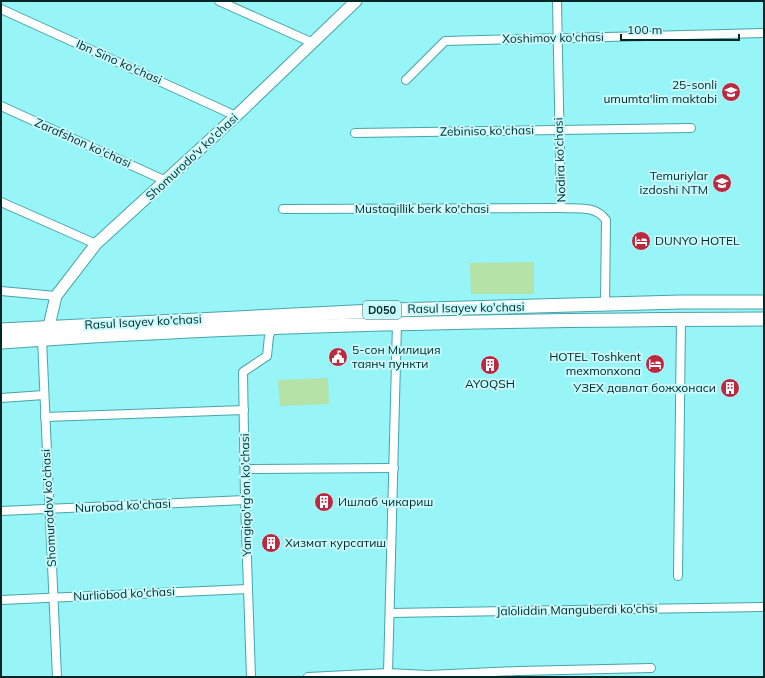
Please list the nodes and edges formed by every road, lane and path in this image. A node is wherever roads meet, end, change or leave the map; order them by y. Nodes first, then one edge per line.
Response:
1 (219, 1) edge
2 (356, 1) edge
3 (557, 1) edge
4 (1, 9) edge
5 (764, 33) edge
6 (557, 37) junction
7 (312, 43) junction
8 (406, 80) dead end
9 (1, 106) edge
10 (236, 116) junction
11 (691, 128) dead end
12 (559, 130) junction
13 (355, 133) dead end
14 (166, 181) junction
15 (1, 202) edge
16 (561, 208) junction
17 (283, 209) dead end
18 (96, 244) junction
19 (1, 290) edge
20 (56, 296) junction
21 (681, 302) junction
22 (764, 302) edge
23 (605, 305) junction
24 (681, 319) junction
25 (764, 320) edge
26 (396, 323) junction
27 (49, 326) junction
28 (273, 327) junction
29 (1, 330) edge
30 (42, 339) junction
31 (1, 342) edge
32 (44, 395) junction
33 (1, 398) edge
34 (244, 410) junction
35 (45, 417) junction
36 (394, 468) junction
37 (244, 469) junction
38 (245, 500) junction
39 (48, 509) junction
40 (1, 511) edge
41 (678, 576) dead end
42 (248, 589) junction
43 (53, 598) junction
44 (1, 600) edge
45 (764, 607) edge
46 (390, 613) junction
47 (651, 668) dead end
48 (388, 673) junction
49 (605, 673) edge
50 (518, 674) edge
51 (336, 676) edge
52 (428, 676) edge
53 (57, 677) edge
54 (251, 677) edge
55 (308, 677) edge

1 - 7 street
2 - 7 street, Shomurodo'v ko'chasi
3 - 6 street, Nodira ko'chasi
4 - 10 street, Ibn Sino ko'chasi
5 - 6 street, Xoshimov ko'chasi
6 - 8 street, Xoshimov ko'chasi
6 - 12 street, Nodira ko'chasi
7 - 10 street, Shomurodo'v ko'chasi
9 - 14 street, Zarafshon ko'chasi
10 - 14 street, Shomurodo'v ko'chasi
11 - 12 street, Zebiniso ko'chasi
12 - 13 street, Zebiniso ko'chasi
12 - 16 street, Nodira ko'chasi
14 - 18 street, Shomurodo'v ko'chasi
15 - 18 street
16 - 17 street, Mustaqillik berk ko'chasi
16 - 23 street, Nodira ko'chasi
18 - 20 street, Shomurodo'v ko'chasi
19 - 20 street
20 - 27 street, Shomurodo'v ko'chasi
21 - 22 main road, Rasul Isayev ko'chasi / D050
21 - 23 main road, Rasul Isayev ko'chasi / D050
21 - 24 main road
23 - 27 main road, Rasul Isayev ko'chasi / D050
24 - 25 main road, Rasul Isayev ko'chasi / D050
24 - 26 main road, Rasul Isayev ko'chasi / D050
24 - 41 street
26 - 28 main road, Rasul Isayev ko'chasi / D050
26 - 36 street
27 - 29 main road, Rasul Isayev ko'chasi / D050
28 - 30 main road, Rasul Isayev ko'chasi / D050
28 - 34 street, Yangiqo'rg'on ko'chasi
30 - 31 main road, Rasul Isayev ko'chasi / D050
30 - 32 street, Shomurodov ko'chasi
32 - 33 street
32 - 35 street, Shomurodov ko'chasi
34 - 35 street
34 - 37 street, Yangiqo'rg'on ko'chasi
35 - 39 street, Shomurodov ko'chasi
36 - 37 street
36 - 46 street
37 - 38 street, Yangiqo'rg'on ko'chasi
38 - 39 street, Nurobod ko'chasi
38 - 42 street, Yangiqo'rg'on ko'chasi
39 - 40 street, Nurobod ko'chasi
39 - 43 street, Shomurodov ko'chasi
42 - 43 street, Nurliobod ko'chasi
42 - 54 street, Yangiqo'rg'on ko'chasi
43 - 44 street, Nurliobod ko'chasi
43 - 53 street, Shomurodov ko'chasi
45 - 46 street, Jaloliddin Manguberdi ko'chsi
46 - 48 street
47 - 49 street
48 - 51 street
48 - 52 street
49 - 50 street
50 - 52 street
51 - 55 street

